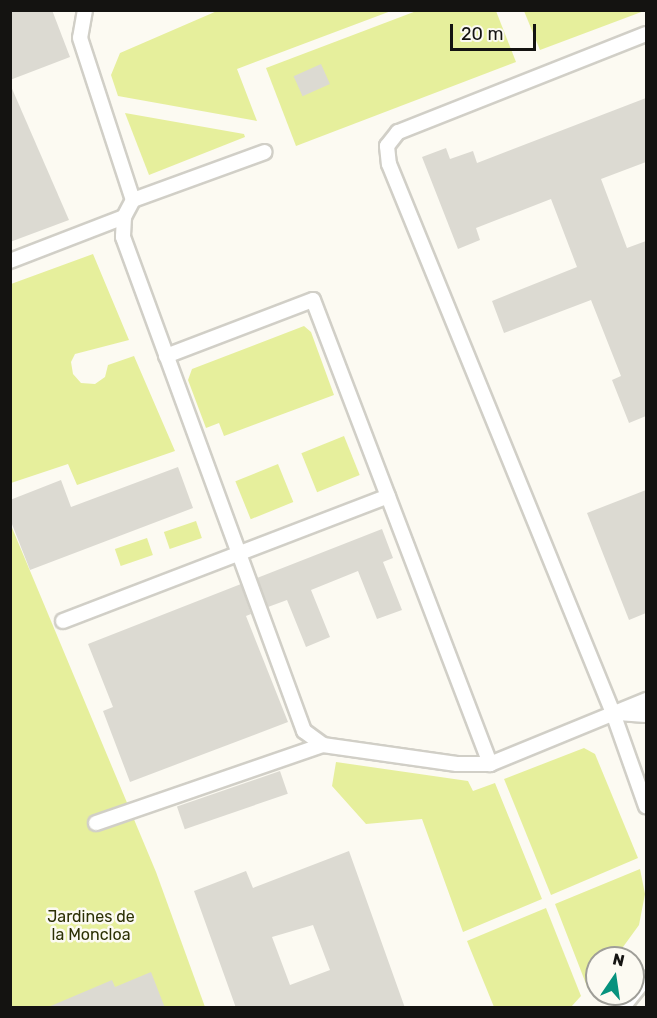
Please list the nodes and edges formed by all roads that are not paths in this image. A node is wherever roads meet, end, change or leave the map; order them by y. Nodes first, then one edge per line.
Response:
1 (85, 10) edge
2 (646, 34) edge
3 (265, 152) dead end
4 (134, 200) junction
5 (124, 217) junction
6 (10, 261) edge
7 (166, 356) junction
8 (388, 496) junction
9 (238, 554) junction
10 (63, 621) dead end
11 (646, 700) edge
12 (613, 713) junction
13 (646, 715) edge
14 (323, 745) junction
15 (490, 764) junction
16 (646, 806) edge
17 (96, 823) dead end
18 (646, 978) edge
19 (622, 1008) edge

1 - 4 lane
2 - 12 lane
3 - 4 lane
4 - 5 lane
5 - 6 lane
5 - 7 lane
7 - 8 lane
7 - 9 lane
8 - 9 lane
8 - 15 lane
9 - 10 lane
9 - 14 lane
11 - 12 lane
12 - 13 lane
12 - 15 lane
12 - 16 lane
14 - 15 lane
14 - 17 lane
18 - 19 lane

